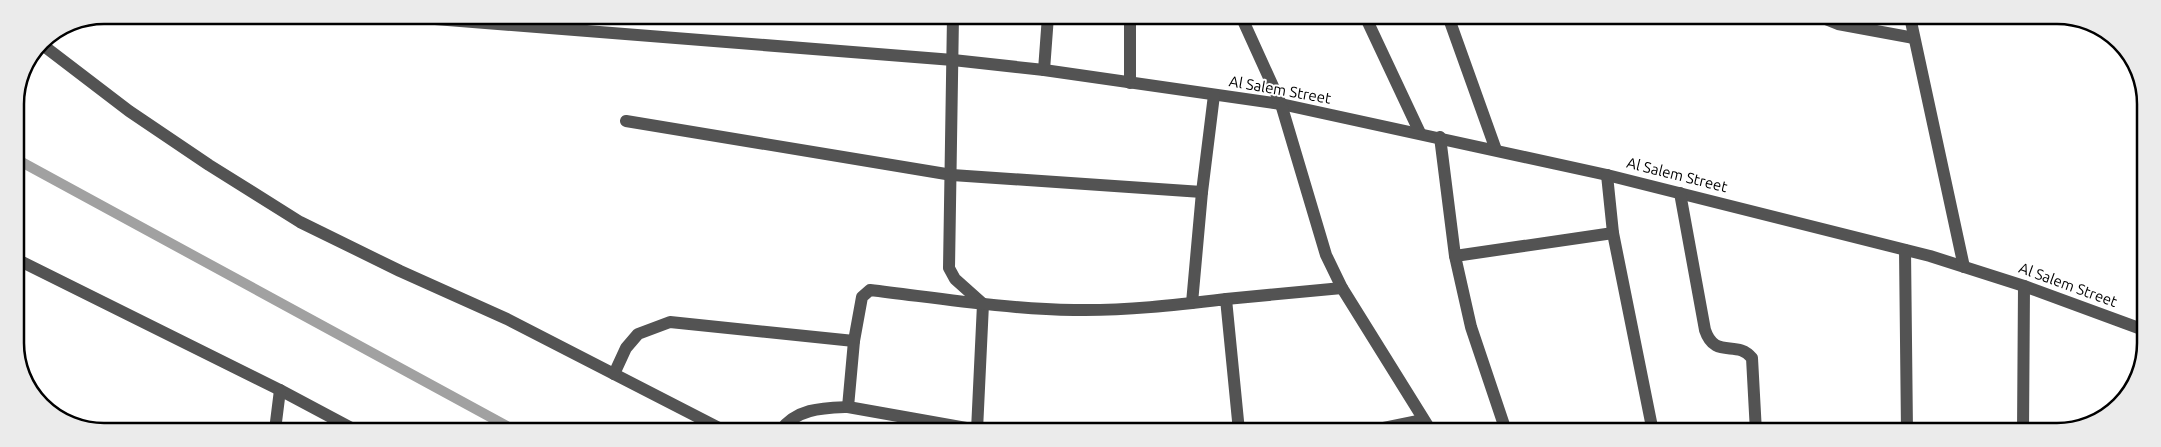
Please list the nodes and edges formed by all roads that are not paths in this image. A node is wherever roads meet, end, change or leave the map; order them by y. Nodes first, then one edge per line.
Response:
1 (502, 24) edge
2 (580, 24) edge
3 (953, 24) edge
4 (1047, 24) edge
5 (1130, 24) edge
6 (1245, 24) edge
7 (1369, 24) edge
8 (1451, 24) edge
9 (1838, 24) edge
10 (1911, 24) edge
11 (580, 30) junction
12 (1914, 38) junction
13 (46, 48) edge
14 (953, 60) junction
15 (1044, 70) junction
16 (1130, 83) junction
17 (1214, 95) junction
18 (1281, 104) junction
19 (626, 121) dead end
20 (1420, 133) junction
21 (1440, 137) junction
22 (1496, 150) junction
23 (952, 175) junction
24 (1607, 175) junction
25 (1202, 192) junction
26 (1680, 192) junction
27 (1613, 233) junction
28 (1905, 250) junction
29 (1454, 256) junction
30 (24, 263) edge
31 (1964, 267) junction
32 (2024, 286) junction
33 (1342, 288) junction
34 (1226, 300) junction
35 (983, 304) junction
36 (1192, 304) junction
37 (2137, 327) edge
38 (854, 341) junction
39 (614, 374) junction
40 (280, 390) junction
41 (848, 407) junction
42 (1423, 420) junction
43 (276, 423) edge
44 (344, 423) edge
45 (709, 423) edge
46 (789, 423) edge
47 (936, 423) edge
48 (980, 423) edge
49 (1238, 423) edge
50 (1408, 423) edge
51 (1425, 423) edge
52 (1503, 423) edge
53 (1651, 423) edge
54 (1756, 423) edge
55 (1907, 423) edge
56 (2023, 423) edge

1 - 11 street, Al Salem Street
2 - 11 street
3 - 14 street
4 - 15 street
5 - 16 street
6 - 18 street
7 - 20 street
8 - 22 street
9 - 12 street
10 - 12 street
11 - 14 street, Al Salem Street
12 - 31 street
13 - 39 street
14 - 15 street, Al Salem Street
14 - 23 street
15 - 16 street, Al Salem Street
16 - 17 street, Al Salem Street
17 - 18 street, Al Salem Street
17 - 25 street
18 - 20 street, Al Salem Street
18 - 33 street
19 - 23 street
20 - 21 street, Al Salem Street
21 - 22 street, Al Salem Street
21 - 29 street
22 - 24 street, Al Salem Street
23 - 25 street
23 - 35 street
24 - 26 street, Al Salem Street
24 - 27 street
25 - 36 street
26 - 28 street, Al Salem Street
26 - 54 street
27 - 29 street
27 - 53 street
28 - 31 street, Al Salem Street
28 - 55 street
29 - 52 street
30 - 40 street
31 - 32 street, Al Salem Street
32 - 37 street, Al Salem Street
32 - 56 street
33 - 34 street
33 - 42 street
34 - 36 street
34 - 49 street
35 - 36 street
35 - 38 street
35 - 48 street
38 - 39 street
38 - 41 street
39 - 45 street
40 - 43 street
40 - 44 street
41 - 46 street
41 - 47 street
42 - 50 street
42 - 51 street

